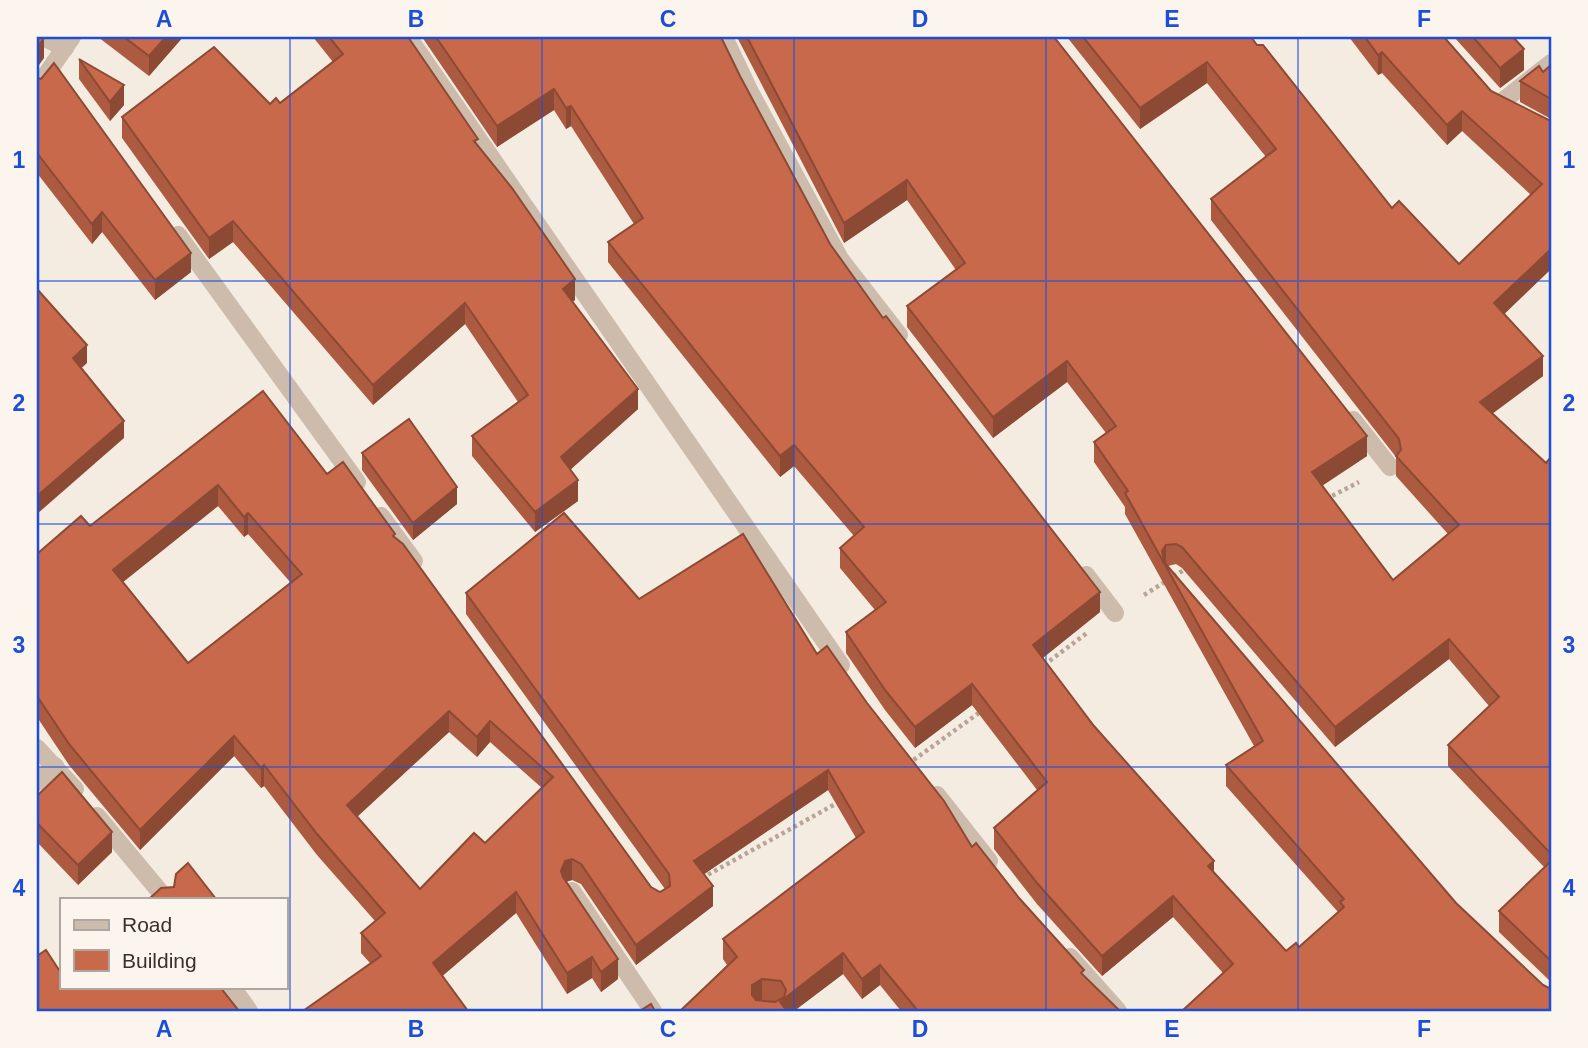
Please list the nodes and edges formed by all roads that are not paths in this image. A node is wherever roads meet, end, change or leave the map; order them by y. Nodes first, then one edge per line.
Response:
1 (43, 37) edge
2 (408, 37) edge
3 (724, 37) edge
4 (69, 42) edge
5 (1551, 63) edge
6 (37, 88) edge
7 (1520, 115) edge
8 (170, 223) edge
9 (906, 344) edge
10 (1339, 402) edge
11 (1390, 467) road end
12 (1073, 559) edge
13 (423, 573) edge
14 (1115, 613) road end
15 (852, 682) edge
16 (37, 748) edge
17 (55, 766) junction
18 (37, 782) edge
19 (928, 783) edge
20 (1003, 879) edge
21 (572, 891) edge
22 (165, 898) edge
23 (1055, 941) edge
24 (233, 988) edge
25 (249, 1011) edge
26 (653, 1011) edge
27 (1118, 1011) edge

1 - 4 street
2 - 15 street
3 - 9 street
4 - 6 street
5 - 7 street
8 - 13 street
10 - 11 street
12 - 14 street
16 - 17 street
17 - 18 street
17 - 22 street
19 - 20 street
21 - 26 street
23 - 27 street
24 - 25 street

